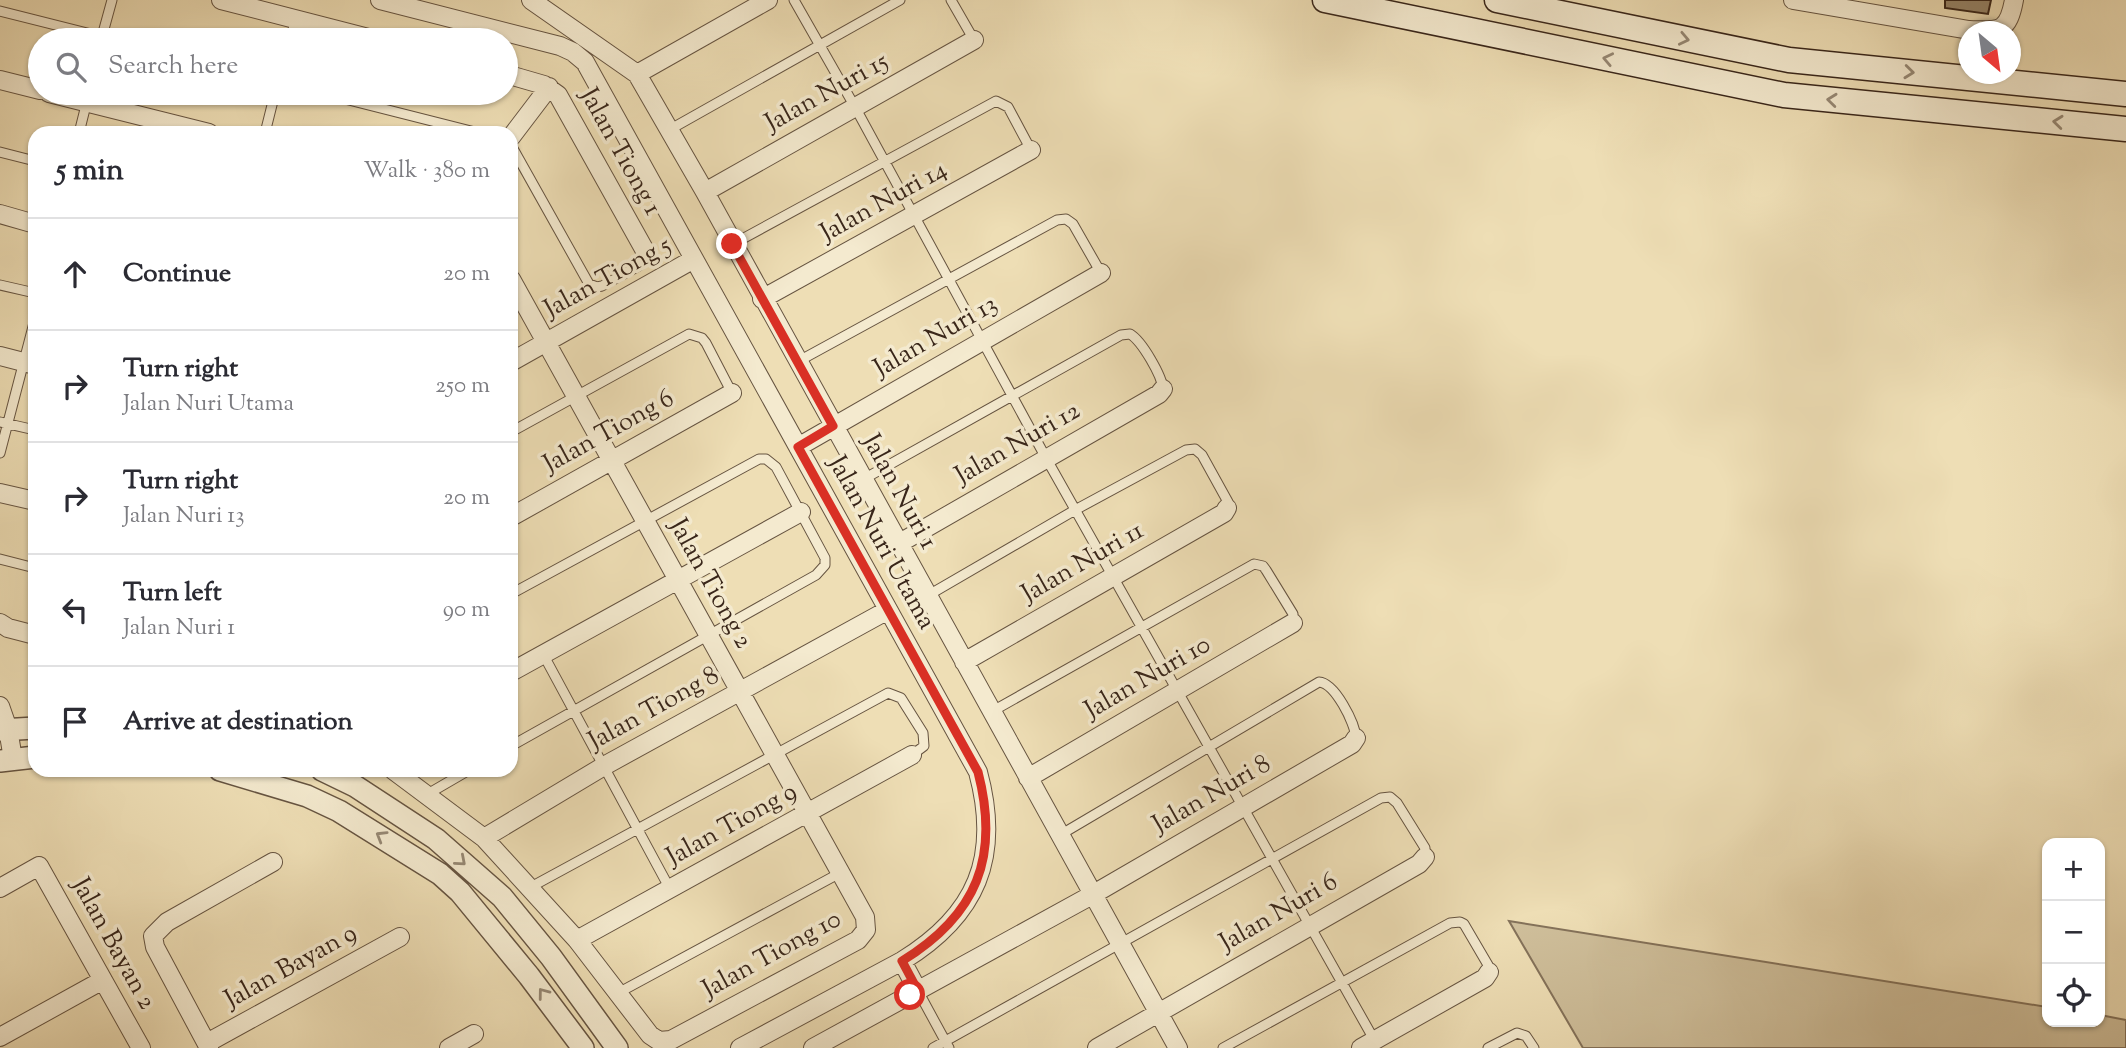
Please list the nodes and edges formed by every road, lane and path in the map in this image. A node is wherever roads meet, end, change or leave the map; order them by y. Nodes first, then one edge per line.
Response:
1 (112, 0) edge
2 (221, 0) edge
3 (380, 0) edge
4 (531, 0) edge
5 (768, 0) edge
6 (794, 0) edge
7 (900, 0) edge
8 (951, 0) edge
9 (1325, 0) edge
10 (1497, 0) edge
11 (1793, 0) edge
12 (2013, 5) edge
13 (0, 11) edge
14 (296, 19) junction
15 (64, 28) edge
16 (105, 28) edge
17 (293, 28) edge
18 (330, 28) edge
19 (490, 28) edge
20 (518, 35) edge
21 (974, 40) joint
22 (820, 45) junction
23 (637, 74) junction
24 (518, 78) edge
25 (0, 80) edge
26 (28, 87) edge
27 (550, 87) junction
28 (2126, 94) edge
29 (86, 105) edge
30 (115, 105) edge
31 (272, 105) edge
32 (369, 105) edge
33 (855, 107) junction
34 (81, 126) edge
35 (185, 126) edge
36 (267, 126) edge
37 (452, 126) edge
38 (518, 128) edge
39 (2126, 129) edge
40 (669, 130) junction
41 (1031, 150) joint
42 (0, 152) edge
43 (518, 157) edge
44 (28, 158) edge
45 (883, 161) junction
46 (705, 192) junction
47 (0, 214) edge
48 (914, 217) junction
49 (28, 223) edge
50 (732, 244) junction
51 (644, 249) joint
52 (694, 260) junction
53 (1101, 273) joint
54 (948, 279) junction
55 (0, 285) edge
56 (28, 291) edge
57 (518, 292) edge
58 (762, 299) junction
59 (982, 341) junction
60 (546, 342) junction
61 (0, 356) edge
62 (518, 358) edge
63 (797, 362) junction
64 (28, 363) edge
65 (28, 365) edge
66 (1163, 389) joint
67 (732, 393) joint
68 (576, 396) junction
69 (1012, 396) junction
70 (4, 422) edge
71 (833, 426) junction
72 (28, 428) edge
73 (518, 428) edge
74 (798, 447) junction
75 (0, 453) edge
76 (1046, 458) junction
77 (611, 461) junction
78 (862, 480) junction
79 (0, 493) edge
80 (28, 499) edge
81 (1227, 508) joint
82 (1075, 510) junction
83 (800, 512) junction
84 (518, 513) edge
85 (645, 520) junction
86 (898, 544) junction
87 (0, 559) edge
88 (28, 566) edge
89 (1112, 576) junction
90 (678, 580) junction
91 (518, 590) edge
92 (927, 596) junction
93 (888, 610) junction
94 (0, 623) edge
95 (1293, 623) joint
96 (1141, 627) junction
97 (28, 633) edge
98 (709, 636) junction
99 (543, 654) junction
100 (964, 663) junction
101 (518, 668) edge
102 (1177, 691) junction
103 (740, 692) junction
104 (0, 706) edge
105 (573, 709) junction
106 (991, 712) junction
107 (28, 728) edge
108 (4, 729) edge
109 (1356, 738) joint
110 (518, 742) edge
111 (1208, 747) junction
112 (776, 754) junction
113 (912, 755) joint
114 (28, 758) edge
115 (7, 760) edge
116 (604, 766) junction
117 (243, 777) edge
118 (336, 777) edge
119 (402, 777) edge
120 (457, 777) edge
121 (1028, 778) junction
122 (426, 795) junction
123 (1242, 807) junction
124 (807, 813) junction
125 (638, 829) junction
126 (1059, 835) junction
127 (484, 838) junction
128 (1425, 857) joint
129 (1272, 859) junction
130 (274, 862) dead end
131 (840, 873) junction
132 (0, 888) edge
133 (529, 888) junction
134 (670, 889) junction
135 (1092, 895) junction
136 (864, 915) joint
137 (1309, 925) junction
138 (400, 937) dead end
139 (577, 940) junction
140 (1119, 943) junction
141 (902, 961) junction
142 (1489, 972) joint
143 (103, 980) junction
144 (1342, 983) junction
145 (918, 991) junction
146 (618, 993) junction
147 (1159, 1013) junction
148 (474, 1034) dead end
149 (0, 1037) edge
150 (947, 1045) edge
151 (208, 1046) edge
152 (1371, 1046) edge
153 (141, 1048) edge
154 (449, 1048) edge
155 (583, 1048) edge
156 (617, 1048) edge
157 (740, 1048) edge
158 (813, 1048) edge
159 (933, 1048) edge
160 (1097, 1048) edge
161 (1178, 1048) edge
162 (1223, 1048) edge
163 (1488, 1048) edge
164 (1534, 1048) edge

1 - 16 lane
2 - 14 street
3 - 19 street, Jalan Nuri Utama
4 - 23 street, Jalan Nuri 1
5 - 23 street
6 - 22 lane
7 - 22 lane
8 - 21 lane
39 -> 9 main road
10 -> 28 main road
11 - 12 street
13 - 15 lane
14 - 17 lane
14 - 18 street
20 - 52 street, Jalan Nuri Utama
21 - 33 street, Jalan Nuri 15
22 - 33 lane
22 - 40 lane
23 - 40 street, Jalan Nuri 1
24 - 27 street, Jalan Tiong 1
25 - 26 street
27 - 38 street
27 - 51 street, Jalan Tiong 1
29 - 34 lane
30 - 35 street
31 - 36 lane
32 - 37 lane
33 - 45 lane
33 - 46 street, Jalan Nuri 15
40 - 46 street, Jalan Nuri 1
41 - 45 lane
41 - 48 street, Jalan Nuri 14
42 - 44 lane
43 - 51 lane
45 - 48 lane
45 - 50 lane
46 - 50 street, Jalan Nuri 1
47 - 49 street
48 - 54 lane
48 - 58 street, Jalan Nuri 14
50 - 58 street, Jalan Nuri 1
52 - 60 street, Jalan Tiong 5
52 - 74 street, Jalan Nuri Utama
53 - 54 lane
53 - 59 street, Jalan Nuri 13
54 - 59 lane
54 - 63 lane
55 - 56 lane
57 - 60 street, Jalan Tiong 2
58 - 63 street, Jalan Nuri 1
59 - 69 lane
59 - 71 street, Jalan Nuri 13
60 - 62 street, Jalan Tiong 5
60 - 68 street, Jalan Tiong 2
61 - 64 street
63 - 71 street, Jalan Nuri 1
65 - 70 lane
66 - 69 lane
66 - 76 street, Jalan Nuri 12
67 - 68 lane
67 - 77 street, Jalan Tiong 6
68 - 73 lane
68 - 77 street, Jalan Tiong 2
69 - 76 lane
69 - 78 lane
70 - 72 lane
70 - 75 lane
71 - 74 street, Jalan Nuri 13
71 - 78 street, Jalan Nuri 1
74 - 93 street, Jalan Nuri Utama
76 - 82 lane
76 - 86 street, Jalan Nuri 12
77 - 84 street, Jalan Tiong 6
77 - 85 street, Jalan Tiong 2
78 - 86 street, Jalan Nuri 1
79 - 80 street
81 - 82 lane
81 - 89 street, Jalan Nuri 11
82 - 89 lane
82 - 92 lane
83 - 85 lane
83 - 90 street
83 - 98 lane
85 - 90 street, Jalan Tiong 2
85 - 91 lane
86 - 92 street, Jalan Nuri 1
87 - 88 lane
89 - 96 lane
89 - 100 street, Jalan Nuri 11
90 - 98 street, Jalan Tiong 2
90 - 99 street
92 - 100 street, Jalan Nuri 1
93 - 103 street, Jalan Tiong 8
93 - 141 street, Jalan Nuri Utama
94 - 97 street
95 - 96 lane
95 - 102 street, Jalan Nuri 10
96 - 102 lane
96 - 106 lane
98 - 103 street, Jalan Tiong 2
98 - 105 lane
99 - 101 street
99 - 105 lane
100 - 106 street, Jalan Nuri 1
102 - 111 lane
102 - 121 street, Jalan Nuri 10
103 - 112 street, Jalan Tiong 2
103 - 116 street, Jalan Tiong 8
104 - 108 street
105 - 110 lane
105 - 116 lane
106 - 121 street, Jalan Nuri 1
107 - 108 street
108 - 115 street
109 - 111 lane
109 - 123 street, Jalan Nuri 8
111 - 123 lane
111 - 126 lane
112 - 113 lane
112 - 124 street, Jalan Tiong 2
112 - 125 lane
113 - 124 street, Jalan Tiong 9
114 - 115 street
116 - 125 lane
116 - 127 street, Jalan Tiong 8
155 -> 117 street
118 -> 156 street
119 - 122 street
120 - 122 lane
121 - 126 street, Jalan Nuri 1
122 - 127 street
123 - 129 lane
123 - 135 street, Jalan Nuri 8
124 - 131 street, Jalan Tiong 2
124 - 134 street, Jalan Tiong 9
125 - 133 lane
125 - 134 lane
126 - 135 street, Jalan Nuri 1
127 - 133 street
128 - 129 lane
128 - 137 street, Jalan Nuri 6
129 - 137 lane
129 - 140 lane
130 - 151 street
131 - 136 street, Jalan Tiong 2
131 - 146 lane
132 - 143 street, Jalan Bayan 2
133 - 139 street
134 - 139 street, Jalan Tiong 9
135 - 140 street, Jalan Nuri 1
135 - 145 street, Jalan Nuri 8
136 - 146 street, Jalan Tiong 10
137 - 144 lane
137 - 147 street, Jalan Nuri 6
138 - 151 street, Jalan Bayan 9
139 - 146 street
140 - 147 street, Jalan Nuri 1
140 - 150 lane
141 - 145 street
141 - 157 street, Jalan Nuri Utama
142 - 144 lane
142 - 152 street
143 - 149 street
143 - 153 street, Jalan Bayan 2
144 - 152 lane
144 - 162 lane
145 - 150 lane
145 - 158 street, Jalan Nuri 8
147 - 160 street, Jalan Nuri 6
147 - 161 street, Jalan Nuri 1
148 - 154 street
150 - 159 lane
163 - 164 lane

